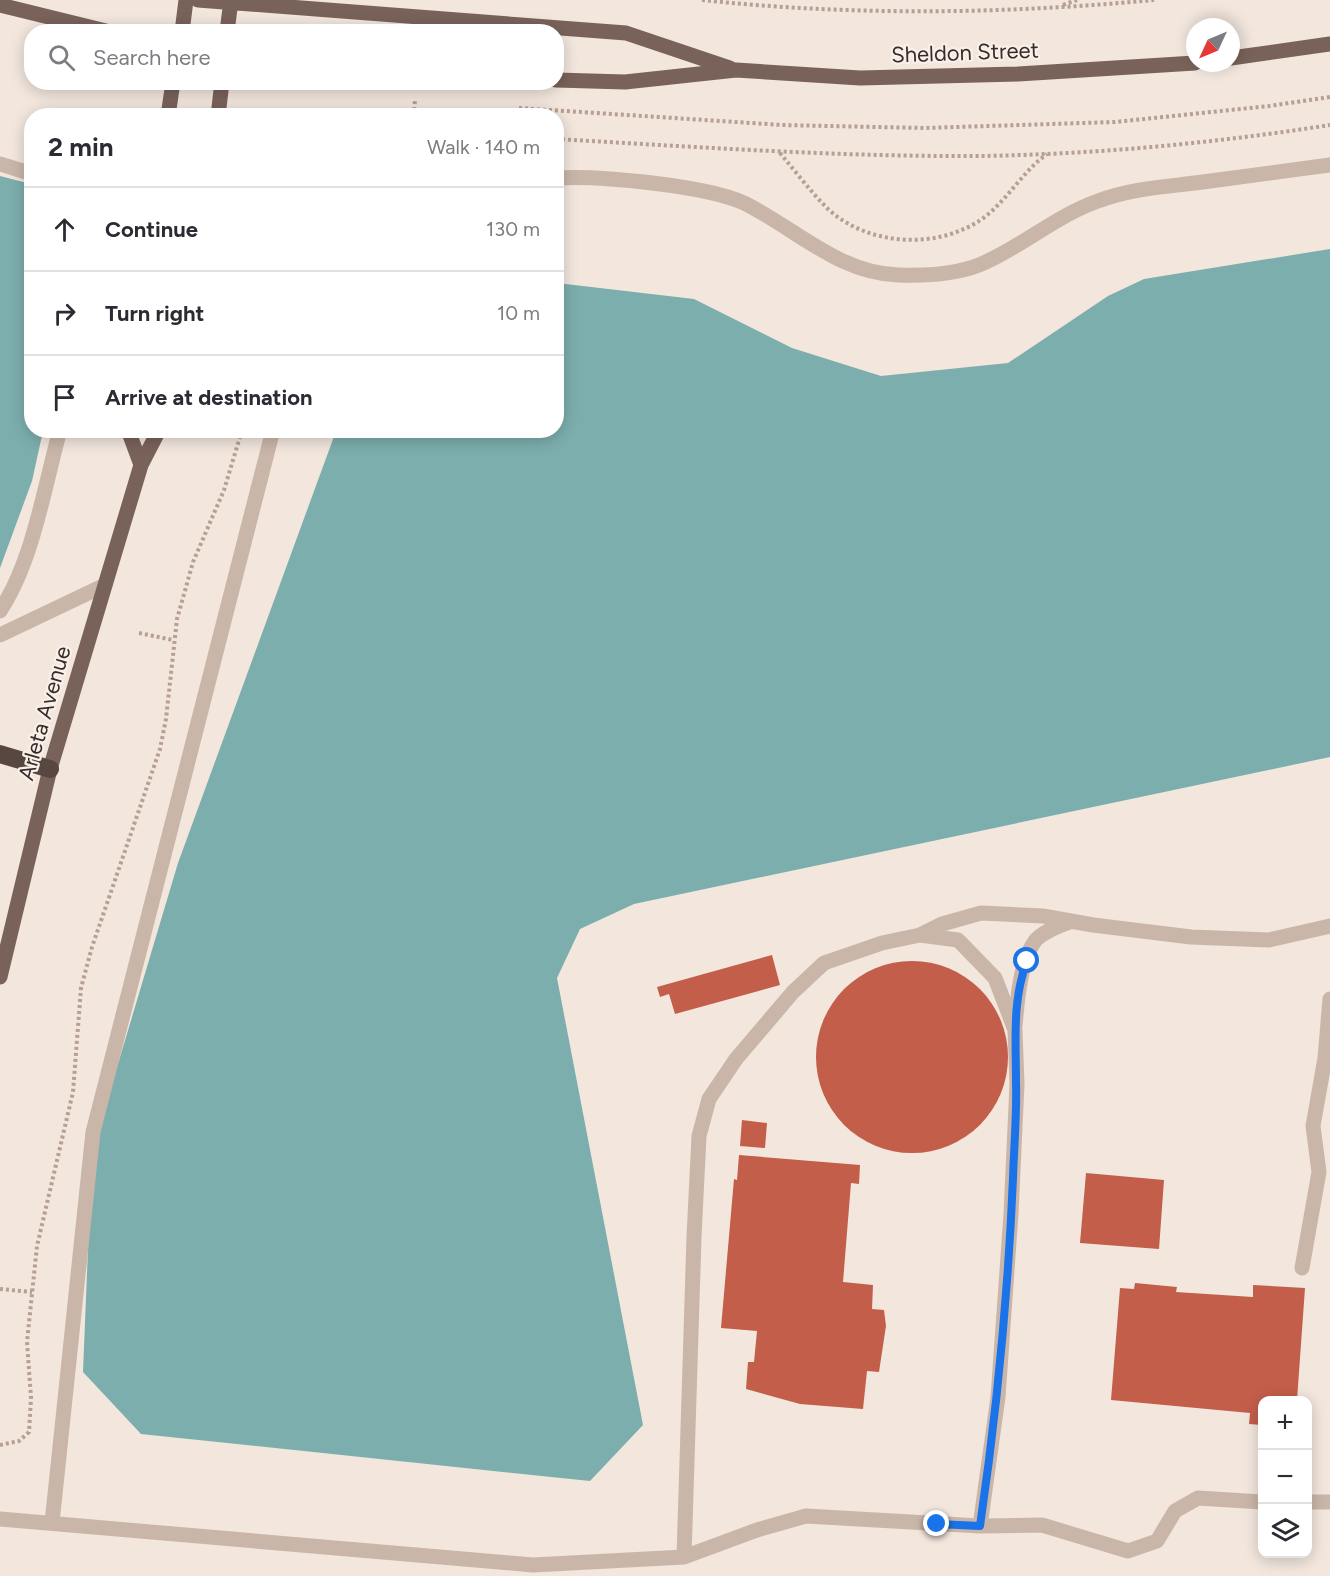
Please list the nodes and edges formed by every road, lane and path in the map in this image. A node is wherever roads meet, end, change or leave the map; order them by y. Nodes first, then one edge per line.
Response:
1 (186, 0) edge
2 (198, 0) edge
3 (702, 0) edge
4 (1077, 0) edge
5 (1154, 0) edge
6 (231, 1) edge
7 (0, 5) edge
8 (1057, 7) junction
9 (77, 24) edge
10 (183, 24) edge
11 (229, 24) edge
12 (515, 24) edge
13 (564, 28) edge
14 (1330, 44) edge
15 (1240, 57) edge
16 (1186, 64) edge
17 (736, 70) junction
18 (564, 80) edge
19 (173, 90) edge
20 (221, 90) edge
21 (1330, 97) edge
22 (415, 99) dead end
23 (169, 108) edge
24 (219, 108) edge
25 (414, 108) edge
26 (564, 111) edge
27 (1330, 125) edge
28 (564, 140) edge
29 (779, 153) junction
30 (1048, 153) junction
31 (0, 164) edge
32 (1330, 165) edge
33 (24, 172) edge
34 (564, 178) edge
35 (58, 438) edge
36 (131, 438) edge
37 (155, 438) edge
38 (240, 438) edge
39 (271, 438) edge
40 (141, 465) junction
41 (105, 585) junction
42 (0, 611) edge
43 (139, 633) dead end
44 (0, 635) edge
45 (173, 639) junction
46 (0, 754) edge
47 (50, 769) junction
48 (1072, 921) junction
49 (1330, 926) edge
50 (920, 935) junction
51 (0, 977) edge
52 (1330, 999) edge
53 (1015, 1030) junction
54 (1318, 1095) junction
55 (1330, 1105) edge
56 (1302, 1268) dead end
57 (0, 1289) edge
58 (32, 1292) junction
59 (0, 1445) edge
60 (1258, 1502) edge
61 (1312, 1502) edge
62 (1330, 1502) edge
63 (0, 1519) edge
64 (52, 1523) junction
65 (980, 1526) junction
66 (684, 1557) junction

1 - 10 main road
2 - 6 main road, Sheldon Street
3 - 8 path
4 - 8 path
5 - 8 path
6 - 11 main road
6 - 12 main road, Sheldon Street
7 - 9 main road
13 - 17 main road, Sheldon Street
14 - 15 main road
16 - 17 main road, Sheldon Street
17 - 18 main road, Sheldon Street
19 - 23 main road
20 - 24 main road
21 - 26 path
22 - 25 path
27 - 30 path
28 - 29 path
29 - 30 path
29 - 30 path
31 - 33 lane
32 - 34 lane
35 - 42 lane
36 - 40 main road
37 - 40 main road, Arleta Avenue
38 - 45 path
39 - 64 lane
40 - 41 main road, Arleta Avenue
41 - 44 lane
41 - 47 main road, Arleta Avenue
43 - 45 path
45 - 58 path
46 - 47 highway
47 - 51 main road, Arleta Avenue
48 - 49 lane
48 - 50 lane
48 - 53 lane
50 - 53 lane
50 - 66 lane
52 - 54 lane
53 - 65 lane
54 - 55 lane
54 - 56 lane
57 - 58 path
58 - 59 path
60 - 65 lane
61 - 62 lane
63 - 64 lane
64 - 66 lane
65 - 66 lane

